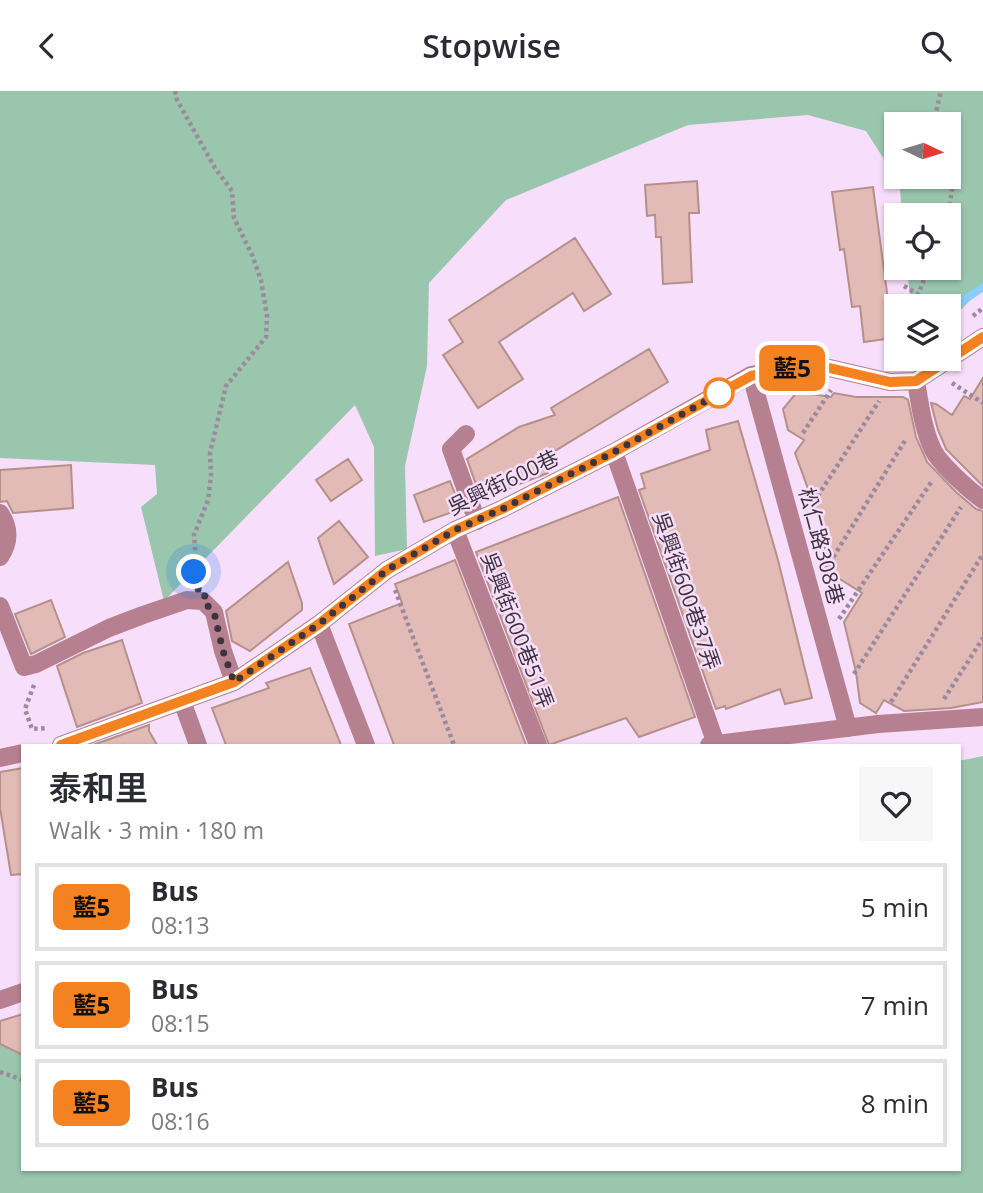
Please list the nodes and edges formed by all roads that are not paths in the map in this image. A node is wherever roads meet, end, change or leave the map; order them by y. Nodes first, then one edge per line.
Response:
1 (983, 337) edge
2 (751, 376) junction
3 (916, 381) junction
4 (466, 434) dead end
5 (614, 452) junction
6 (977, 496) edge
7 (0, 513) edge
8 (477, 521) junction
9 (455, 530) junction
10 (0, 557) edge
11 (0, 606) edge
12 (319, 624) junction
13 (234, 682) junction
14 (182, 701) junction
15 (983, 717) edge
16 (848, 728) junction
17 (69, 743) edge
18 (198, 744) edge
19 (366, 744) edge
20 (538, 744) edge
21 (713, 744) edge
22 (721, 744) edge
23 (21, 754) edge
24 (0, 758) edge
25 (21, 993) edge
26 (0, 1000) edge

1 - 3 street, 吳興街600巷
2 - 3 street, 吳興街600巷
2 - 5 street, 吳興街600巷
2 - 16 street, 松仁路308巷
3 - 6 street
4 - 8 street
5 - 8 street, 吳興街600巷
5 - 21 street, 吳興街600巷37弄
7 - 10 street
8 - 9 street, 吳興街600巷
9 - 12 street, 吳興街600巷
9 - 20 street, 吳興街600巷51弄
11 - 13 street
12 - 13 street, 吳興街600巷
12 - 19 street
13 - 14 street, 吳興街600巷
14 - 17 street, 吳興街600巷
14 - 18 street
15 - 16 street
16 - 22 street
23 - 24 street
25 - 26 street

